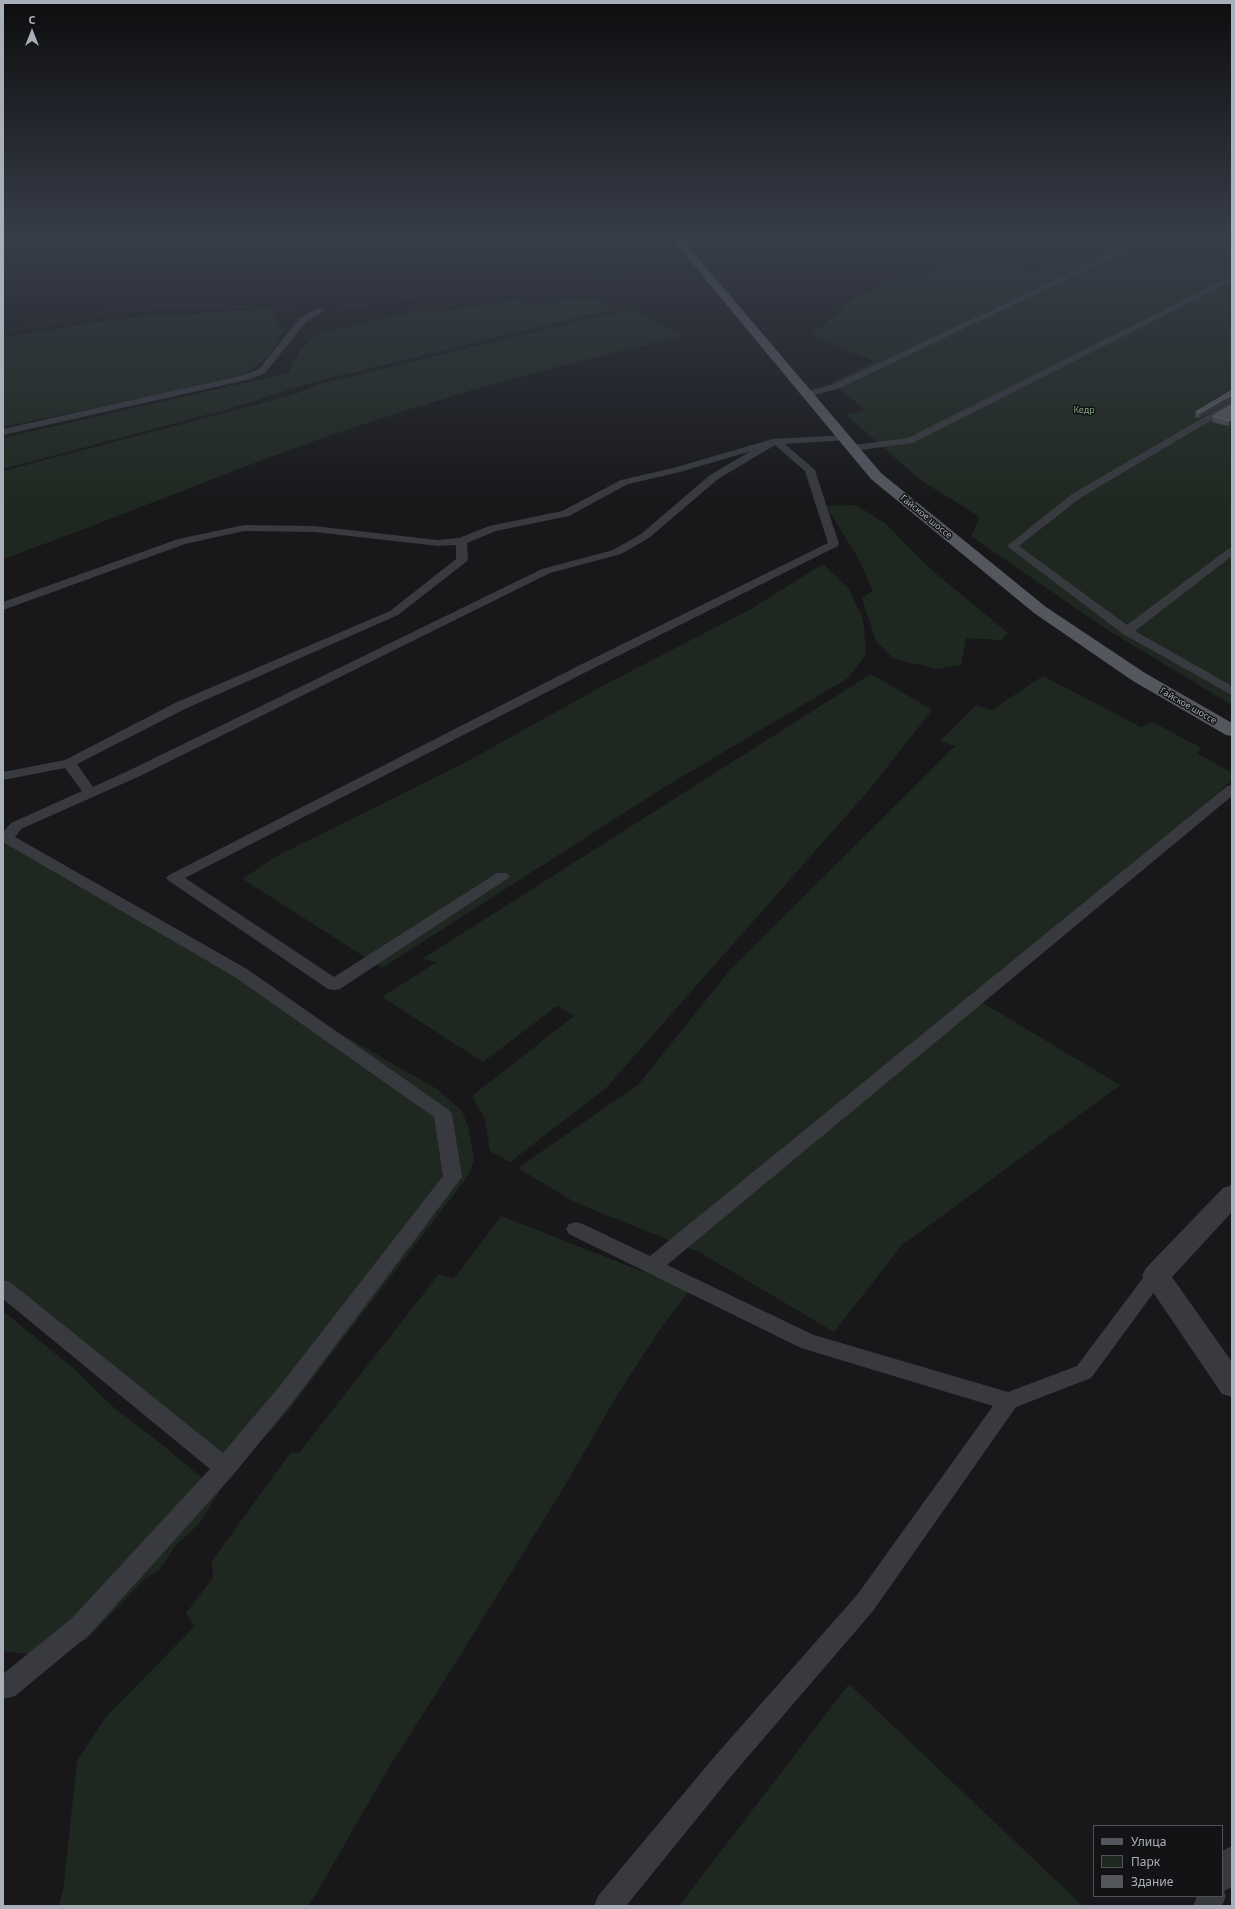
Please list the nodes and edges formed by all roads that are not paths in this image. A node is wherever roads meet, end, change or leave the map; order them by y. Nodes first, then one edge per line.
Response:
1 (296, 328) edge
2 (752, 328) edge
3 (959, 328) edge
4 (1133, 328) edge
5 (807, 394) junction
6 (1232, 404) edge
7 (3, 432) edge
8 (776, 441) junction
9 (848, 443) junction
10 (461, 540) junction
11 (1232, 551) edge
12 (3, 606) edge
13 (1127, 631) junction
14 (1232, 691) edge
15 (1232, 731) edge
16 (69, 763) junction
17 (3, 776) edge
18 (1232, 789) edge
19 (90, 793) junction
20 (502, 876) dead end
21 (1232, 1195) edge
22 (576, 1229) dead end
23 (652, 1266) junction
24 (1156, 1276) junction
25 (3, 1288) edge
26 (1232, 1385) edge
27 (1008, 1401) junction
28 (225, 1468) junction
29 (3, 1687) edge
30 (1232, 1860) edge
31 (1223, 1876) edge
32 (1211, 1897) edge
33 (608, 1906) edge
34 (1206, 1906) edge

1 - 7 lane
2 - 5 main road, Гайское шоссе
3 - 5 lane
4 - 9 lane
5 - 9 main road, Гайское шоссе
6 - 13 lane
8 - 9 lane
8 - 10 lane
8 - 19 lane
8 - 20 lane
9 - 15 main road, Гайское шоссе
10 - 12 lane
10 - 16 lane
11 - 13 lane
13 - 14 lane
16 - 17 lane
16 - 19 lane
18 - 23 lane
19 - 28 lane
21 - 24 street
22 - 23 lane
23 - 27 lane
24 - 26 street
24 - 27 lane
25 - 28 lane
27 - 33 lane
28 - 29 lane
30 - 31 lane
32 - 34 lane

